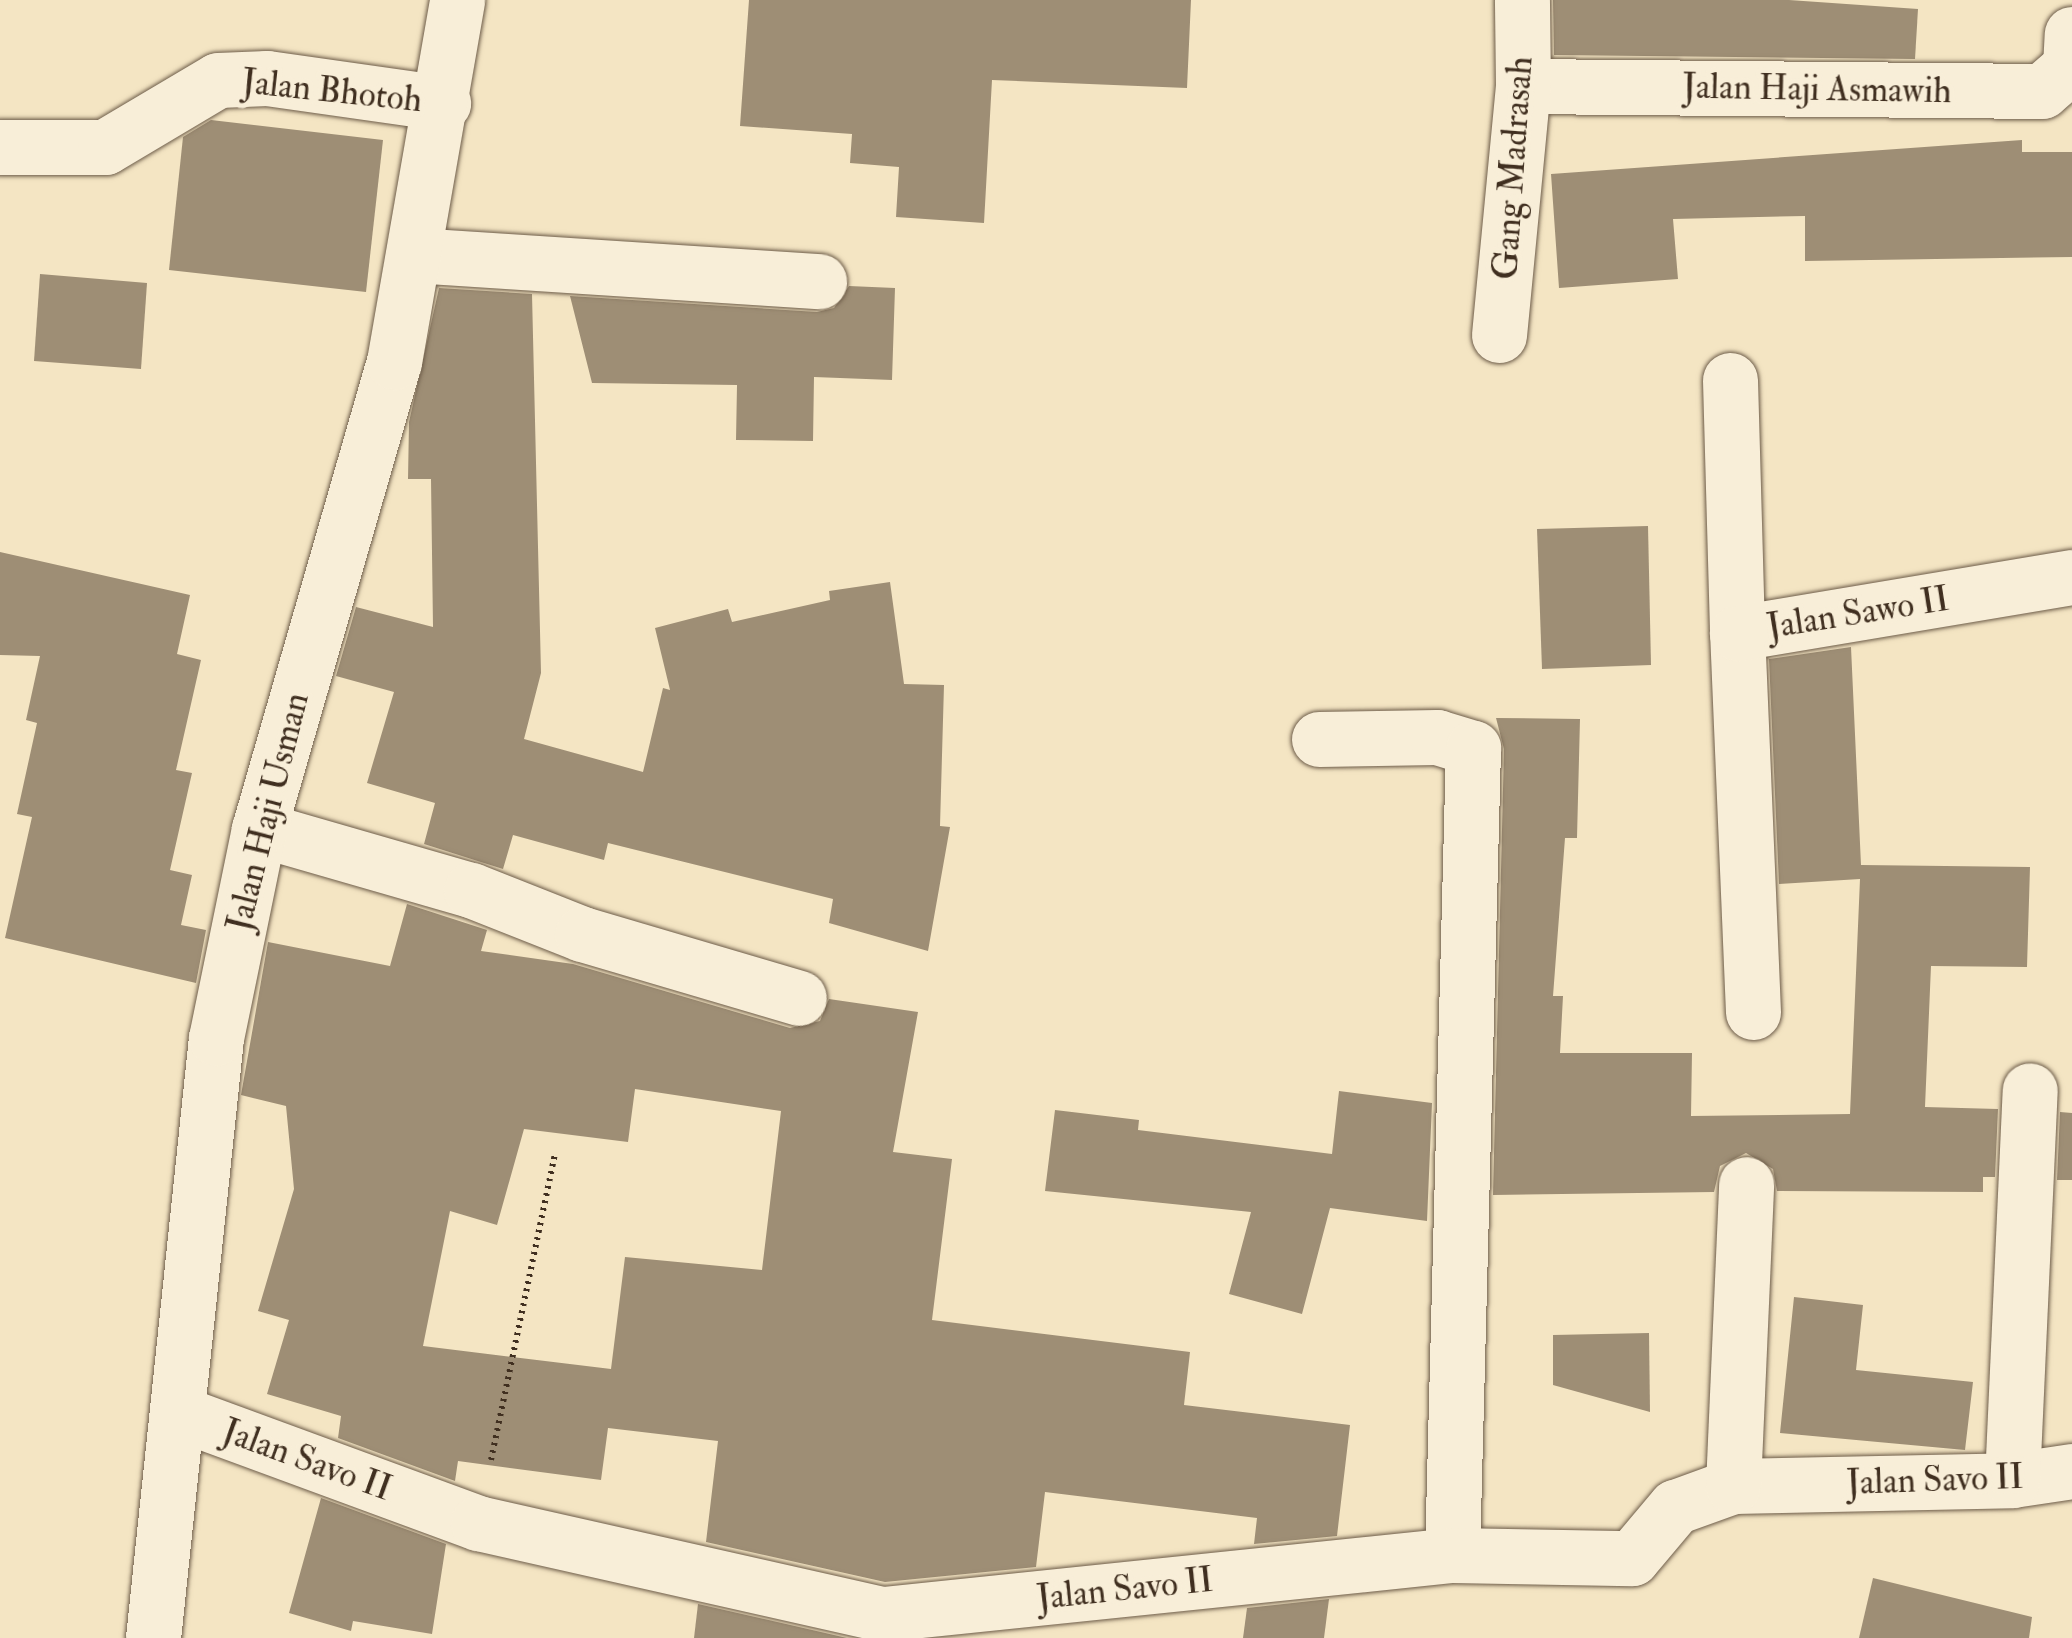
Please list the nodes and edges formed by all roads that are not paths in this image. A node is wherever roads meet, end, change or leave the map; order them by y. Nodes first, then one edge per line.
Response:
1 (456, 0) edge
2 (1522, 0) edge
3 (2072, 34) edge
4 (1523, 86) junction
5 (443, 103) junction
6 (0, 147) edge
7 (414, 255) junction
8 (819, 281) dead end
9 (1499, 336) dead end
10 (1730, 380) dead end
11 (2072, 578) edge
12 (1737, 633) junction
13 (1318, 739) dead end
14 (258, 829) junction
15 (799, 998) dead end
16 (1754, 1012) dead end
17 (2030, 1090) dead end
18 (1746, 1184) dead end
19 (178, 1413) junction
20 (2072, 1471) edge
21 (2012, 1480) junction
22 (1733, 1486) junction
23 (1452, 1555) junction
24 (153, 1638) edge

1 - 5 street, Jalan Haji Usman
2 - 4 street, Gang Madrasah
3 - 4 street, Jalan Haji Asmawih
4 - 9 street, Gang Madrasah
5 - 6 street, Jalan Bhotoh
5 - 7 street, Jalan Haji Usman
7 - 8 street
7 - 14 street, Jalan Haji Usman
10 - 12 street
11 - 12 street, Jalan Sawo II
12 - 16 street, Jalan Sawo II
13 - 23 street
14 - 15 street
14 - 19 street, Jalan Haji Usman
17 - 21 street
18 - 22 street
19 - 23 street, Jalan Savo II
19 - 24 street, Jalan Haji Usman
20 - 21 street, Jalan Savo II
21 - 22 street, Jalan Savo II
22 - 23 street, Jalan Savo II

